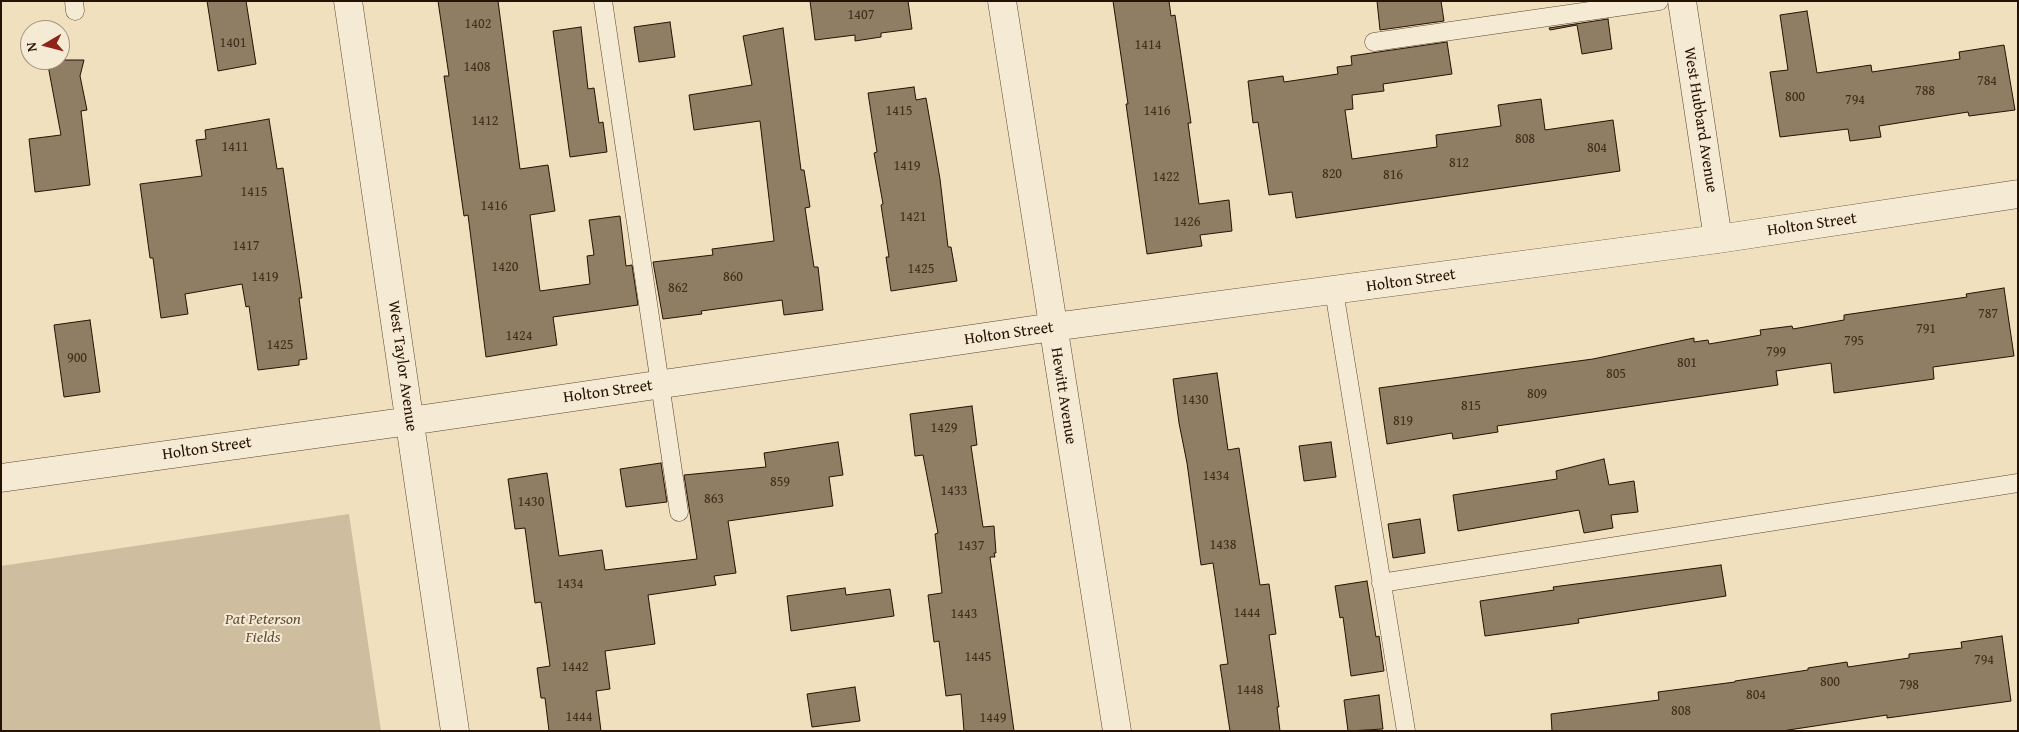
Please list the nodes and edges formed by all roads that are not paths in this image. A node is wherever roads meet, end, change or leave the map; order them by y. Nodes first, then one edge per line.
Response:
1 (348, 1) edge
2 (603, 1) edge
3 (1002, 1) edge
4 (1659, 1) edge
5 (1682, 1) edge
6 (1374, 42) dead end
7 (2018, 194) edge
8 (1718, 239) junction
9 (1334, 291) junction
10 (1053, 327) junction
11 (660, 384) junction
12 (410, 421) junction
13 (1, 478) edge
14 (2018, 482) edge
15 (679, 512) dead end
16 (1381, 583) junction
17 (455, 731) edge
18 (1117, 731) edge
19 (1406, 731) edge

1 - 12 street, West Taylor Avenue
2 - 11 lane
3 - 10 street, Hewitt Avenue
4 - 6 lane
5 - 8 street, West Hubbard Avenue
7 - 8 street, Holton Street
8 - 9 street, Holton Street
9 - 10 street, Holton Street
9 - 16 lane
10 - 11 street, Holton Street
10 - 18 street, Hewitt Avenue
11 - 12 street, Holton Street
11 - 15 lane
12 - 13 street, Holton Street
12 - 17 street, West Taylor Avenue
14 - 16 lane
16 - 19 lane

